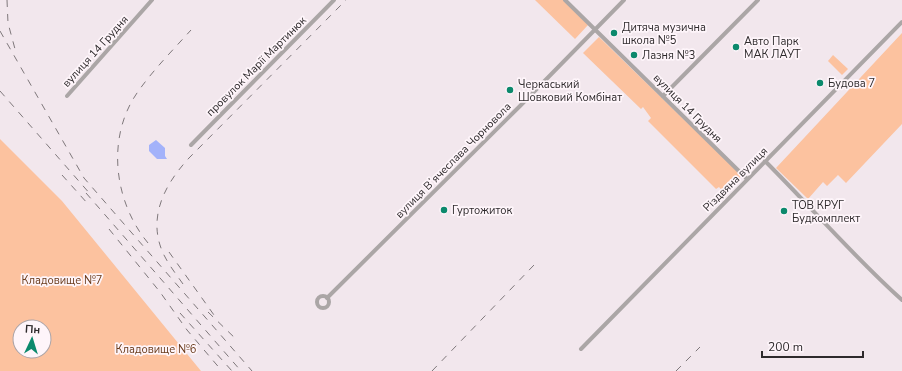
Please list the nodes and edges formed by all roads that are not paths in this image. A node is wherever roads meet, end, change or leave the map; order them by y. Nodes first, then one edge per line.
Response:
1 (152, 0) edge
2 (334, 0) edge
3 (565, 0) edge
4 (624, 0) edge
5 (758, 0) edge
6 (902, 22) edge
7 (594, 29) junction
8 (68, 96) dead end
9 (663, 96) junction
10 (191, 145) dead end
11 (765, 161) junction
12 (747, 179) junction
13 (327, 298) dead end
14 (902, 300) edge
15 (581, 349) dead end

1 - 8 street, вулиця 14 Грудня
2 - 10 street, провулок Марії Мартинюк
3 - 7 street, вулиця 14 Грудня
4 - 7 street, вулиця Вʼячеслава Чорновола
5 - 9 street
6 - 11 street, Різдвяна вулиця
7 - 9 street, вулиця 14 Грудня
7 - 13 street, вулиця Вʼячеслава Чорновола
9 - 12 street, вулиця 14 Грудня
11 - 12 street, Різдвяна вулиця
11 - 14 street
12 - 15 street, Різдвяна вулиця

